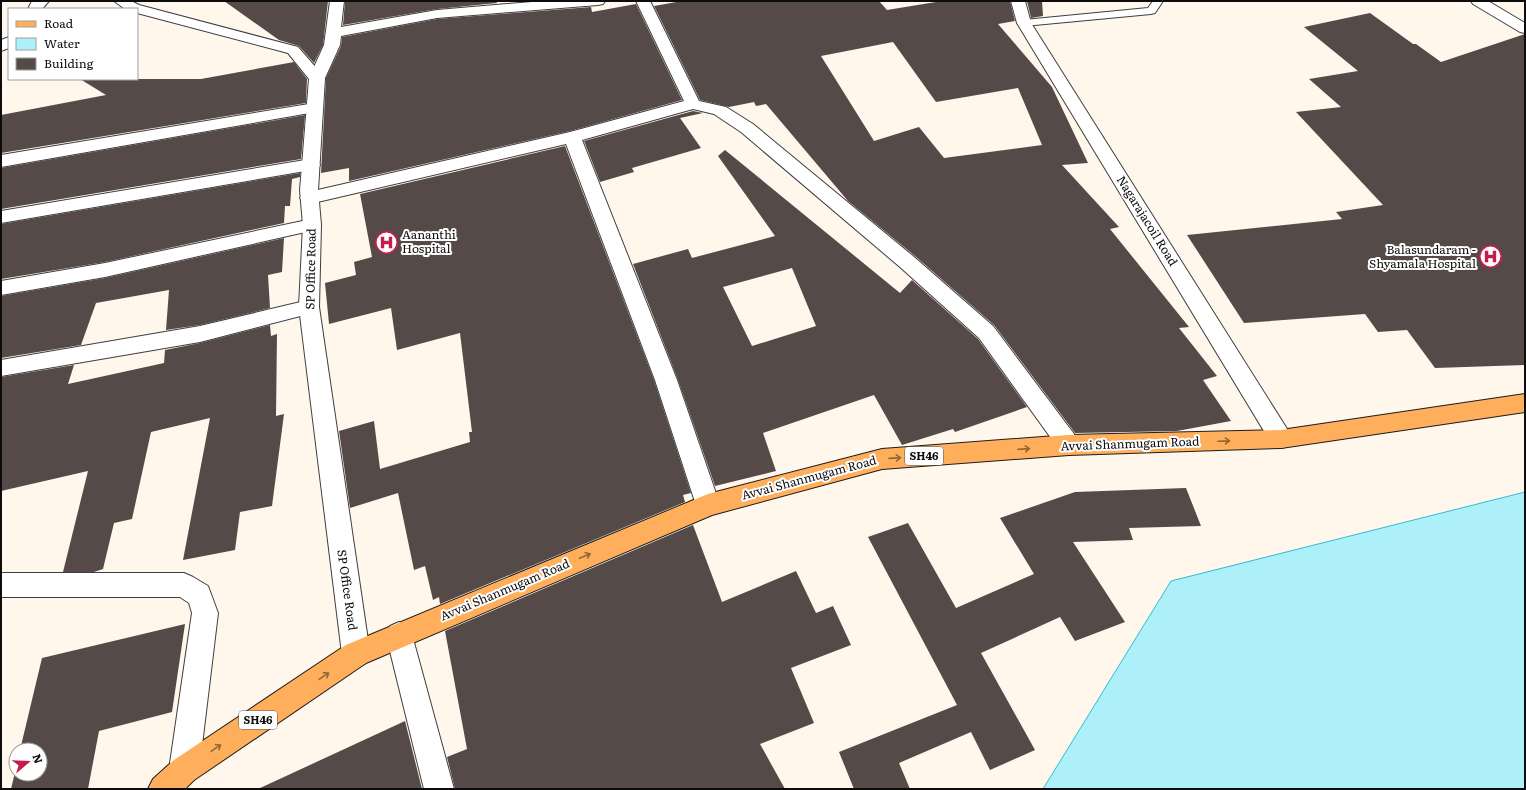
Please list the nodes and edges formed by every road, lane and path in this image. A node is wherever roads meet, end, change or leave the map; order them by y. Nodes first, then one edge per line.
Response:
1 (42, 1) edge
2 (121, 1) edge
3 (337, 1) edge
4 (598, 1) edge
5 (643, 1) edge
6 (1018, 1) edge
7 (1158, 1) edge
8 (1478, 1) edge
9 (35, 8) edge
10 (134, 8) edge
11 (138, 10) edge
12 (1024, 23) junction
13 (1525, 29) edge
14 (333, 33) junction
15 (317, 78) junction
16 (693, 104) junction
17 (315, 108) junction
18 (572, 137) junction
19 (1, 162) edge
20 (311, 165) junction
21 (310, 198) junction
22 (1, 217) edge
23 (312, 225) junction
24 (1, 288) edge
25 (309, 307) junction
26 (1, 368) edge
27 (1525, 403) edge
28 (1281, 439) junction
29 (1069, 445) junction
30 (708, 505) junction
31 (1, 585) edge
32 (399, 635) junction
33 (356, 654) junction
34 (184, 770) junction
35 (164, 789) edge
36 (439, 789) edge

1 - 9 street
2 - 10 street
3 - 14 street
4 - 14 street
5 - 16 street
6 - 12 street, Nagarajacoil Road
7 - 12 lane
8 - 13 street
11 - 15 street
12 - 28 street, Nagarajacoil Road
14 - 15 street
15 - 17 street, SP Office Road
16 - 18 street
16 - 29 street
17 - 19 street
17 - 20 street, SP Office Road
18 - 21 street
18 - 30 street
20 - 21 street, SP Office Road
20 - 22 street
21 - 23 street, SP Office Road
23 - 24 street
23 - 25 street, SP Office Road
25 - 26 street
25 - 33 street, SP Office Road
27 - 28 main road, Avvai Shanmugam Road / SH46
29 -> 28 main road, Avvai Shanmugam Road / SH46
30 -> 29 main road, Avvai Shanmugam Road / SH46
32 -> 30 main road, Avvai Shanmugam Road / SH46
31 - 34 street
32 - 33 main road, Avvai Shanmugam Road / SH46
32 - 36 street
34 -> 33 main road, Avvai Shanmugam Road / SH46
34 - 35 main road, Avvai Shanmugam Road / SH46

